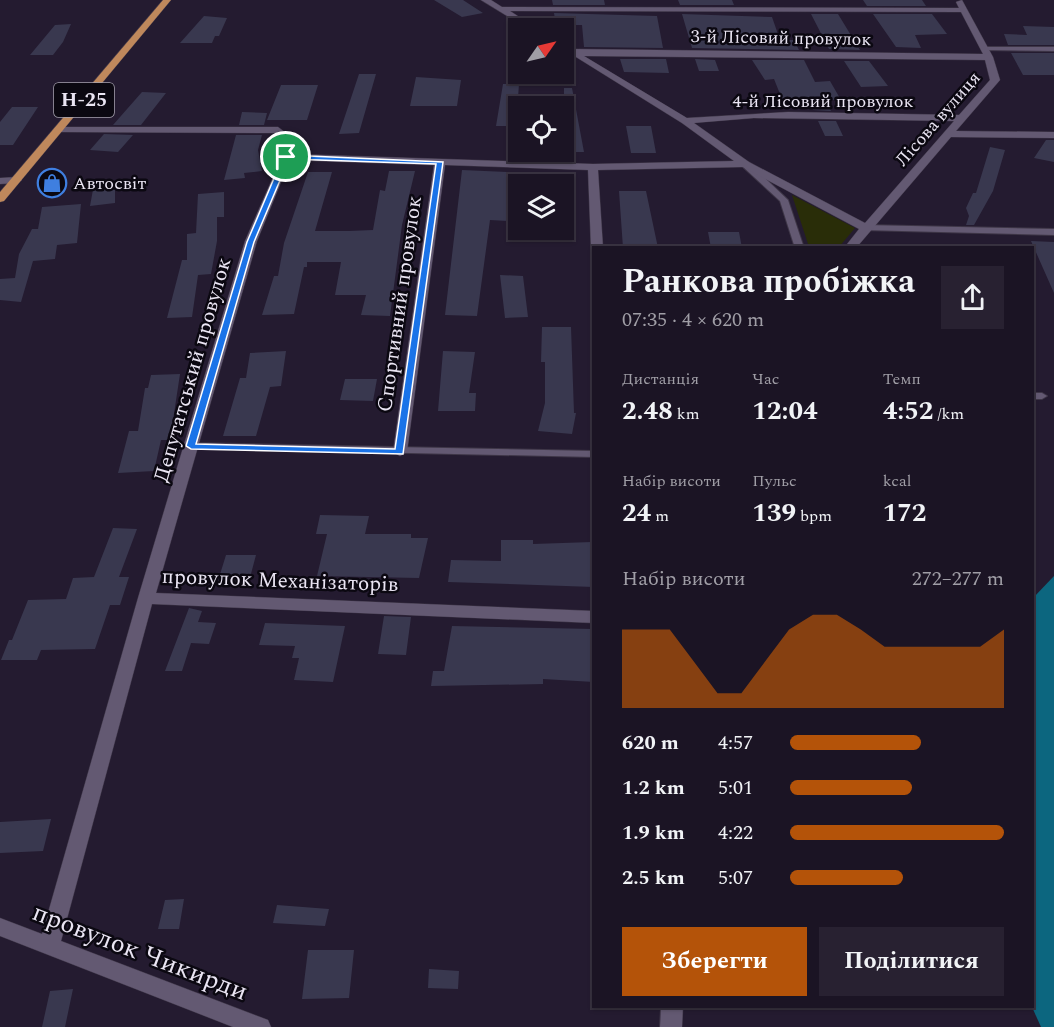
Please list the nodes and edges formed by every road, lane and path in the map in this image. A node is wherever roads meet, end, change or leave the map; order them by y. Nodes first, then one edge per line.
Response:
1 (167, 0) edge
2 (485, 0) edge
3 (958, 0) edge
4 (500, 9) junction
5 (963, 10) junction
6 (515, 18) edge
7 (574, 50) edge
8 (1054, 50) edge
9 (987, 53) junction
10 (574, 54) edge
11 (962, 118) junction
12 (685, 121) junction
13 (59, 129) junction
14 (947, 134) junction
15 (1054, 135) edge
16 (286, 157) junction
17 (440, 162) junction
18 (745, 164) junction
19 (593, 167) junction
20 (17, 180) junction
21 (0, 181) edge
22 (0, 199) edge
23 (865, 228) junction
24 (1054, 232) edge
25 (597, 246) edge
26 (799, 246) edge
27 (851, 246) edge
28 (191, 446) junction
29 (399, 452) junction
30 (592, 454) edge
31 (146, 598) junction
32 (592, 617) edge
33 (0, 927) edge
34 (49, 946) junction
35 (672, 1008) edge
36 (260, 1027) edge
37 (671, 1027) edge

1 - 13 main road, Н-25
2 - 4 street
3 - 5 street, Лісова вулиця
4 - 5 street
4 - 6 street
5 - 9 street, Лісова вулиця
7 - 9 street, 3-й Лісовий провулок
8 - 9 lane
9 - 11 street, Лісова вулиця
10 - 12 street
11 - 12 street, 4-й Лісовий провулок
11 - 14 street, Лісова вулиця
12 - 18 street
13 - 16 street
13 - 20 main road, Н-25
14 - 15 street
14 - 23 street, Лісова вулиця
16 - 17 street
16 - 28 street, Депутатський провулок
17 - 19 street
17 - 29 street, Спортивний провулок
18 - 19 street
18 - 23 street
18 - 26 lane
19 - 25 street
20 - 21 street
20 - 22 main road, Н-25
23 - 24 lane
23 - 27 street, Лісова вулиця
28 - 29 lane
28 - 31 street, Депутатський провулок
29 - 30 lane
31 - 32 street, провулок Механізаторів
31 - 34 street, провулок Механізаторів
33 - 34 street, провулок Чикирди
34 - 36 street, провулок Чикирди
35 - 37 street

